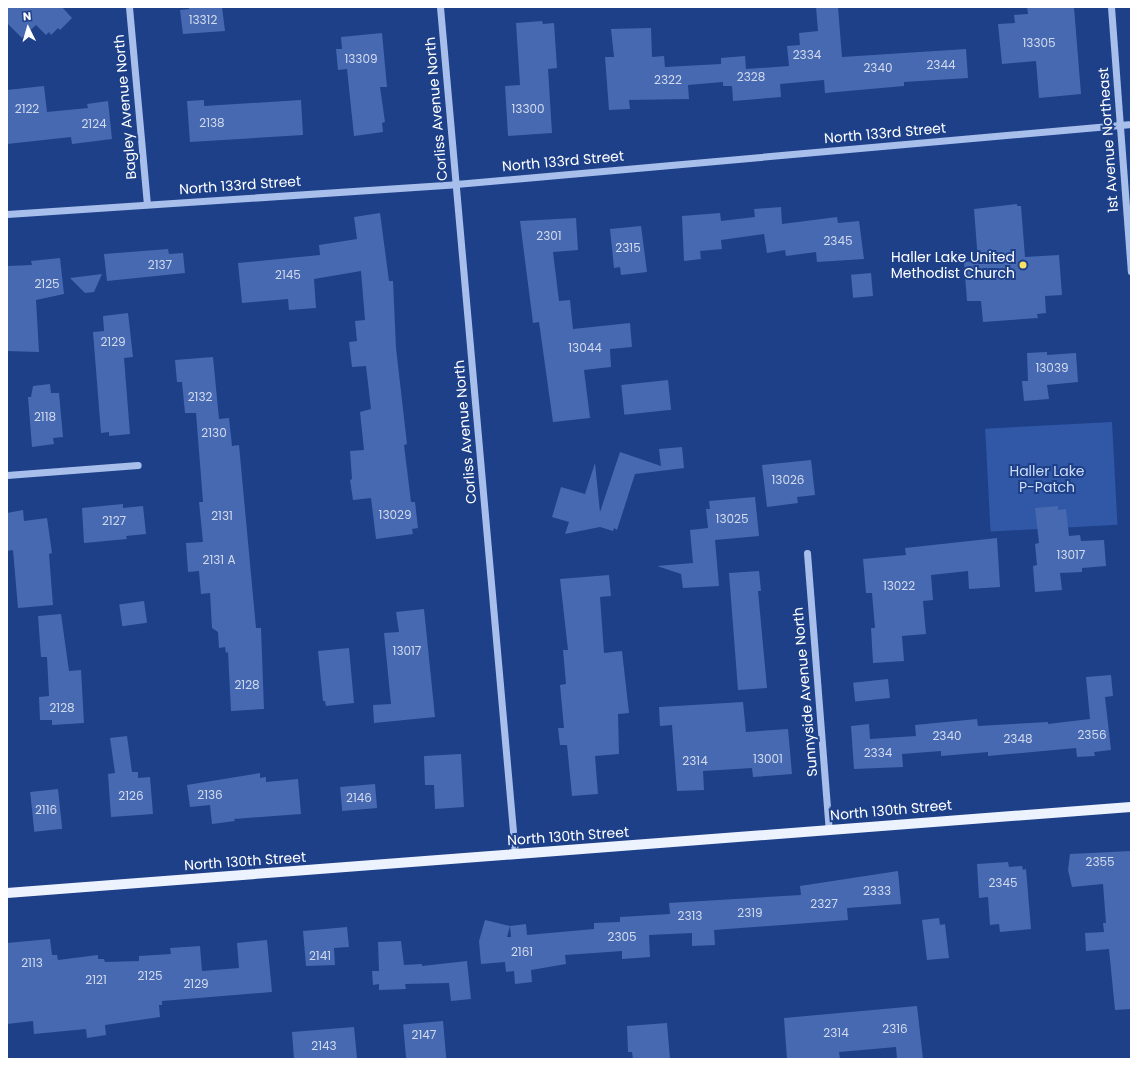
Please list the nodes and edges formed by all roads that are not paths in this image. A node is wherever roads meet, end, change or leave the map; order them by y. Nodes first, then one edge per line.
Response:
1 (129, 7) edge
2 (440, 7) edge
3 (1111, 7) edge
4 (1131, 124) edge
5 (1120, 125) junction
6 (456, 184) junction
7 (147, 204) junction
8 (7, 214) edge
9 (1131, 271) edge
10 (138, 465) dead end
11 (7, 475) edge
12 (807, 552) dead end
13 (1131, 807) edge
14 (829, 830) junction
15 (514, 854) junction
16 (7, 894) edge

1 - 7 street, Bagley Avenue North
2 - 6 street, Corliss Avenue North
3 - 5 street, 1st Avenue Northeast
4 - 5 street, North 133rd Street
5 - 6 street, North 133rd Street
5 - 9 street, 1st Avenue Northeast
6 - 7 street, North 133rd Street
6 - 15 street, Corliss Avenue North
7 - 8 street, North 133rd Street
10 - 11 street
12 - 14 street, Sunnyside Avenue North
13 - 14 main road, North 130th Street
14 - 15 main road, North 130th Street
15 - 16 main road, North 130th Street

